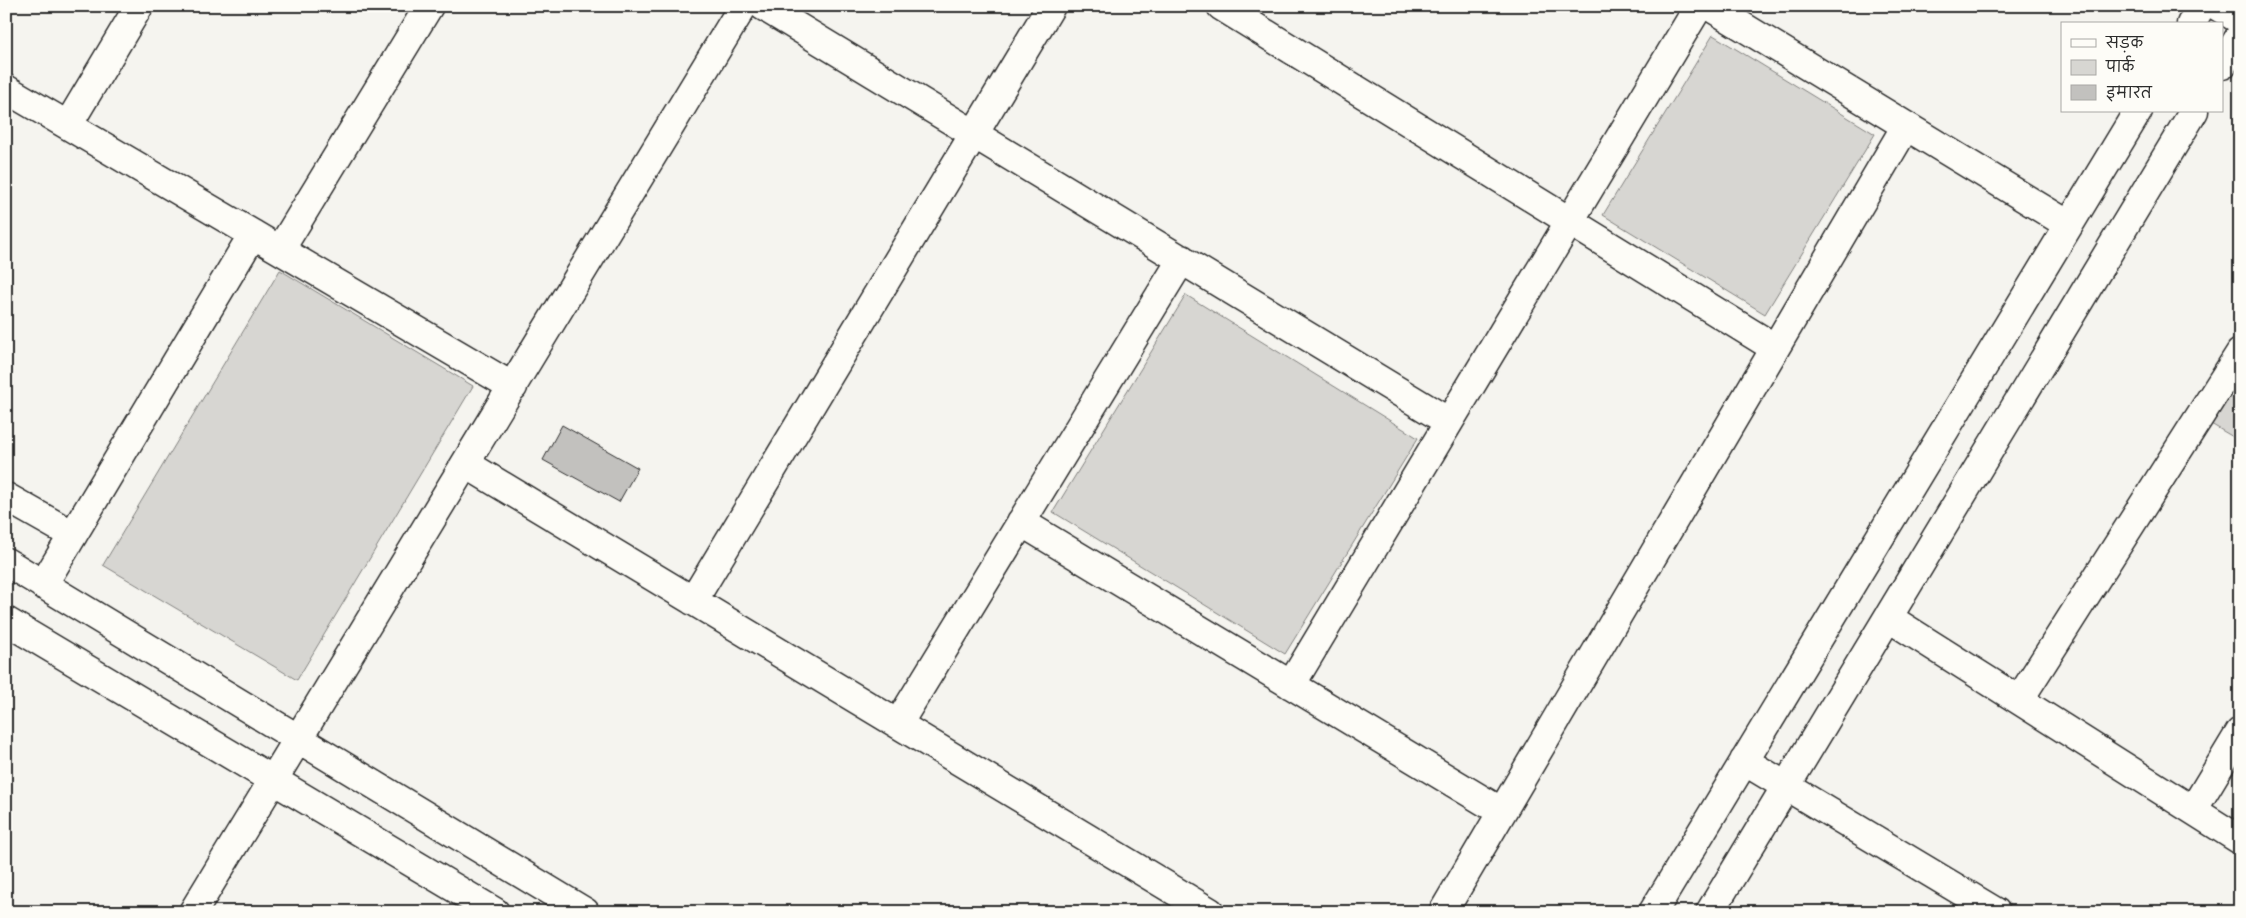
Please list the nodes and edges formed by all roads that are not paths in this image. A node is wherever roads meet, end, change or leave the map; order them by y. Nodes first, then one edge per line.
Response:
1 (139, 6) edge
2 (429, 6) edge
3 (743, 6) edge
4 (763, 6) edge
5 (1050, 6) edge
6 (1221, 6) edge
7 (1700, 6) edge
8 (1709, 6) edge
9 (2201, 6) edge
10 (2218, 6) edge
11 (2240, 20) edge
12 (2192, 22) edge
13 (2240, 36) edge
14 (2224, 62) edge
15 (6, 89) edge
16 (2137, 112) edge
17 (2193, 112) edge
18 (68, 125) junction
19 (1906, 126) junction
20 (974, 134) junction
21 (1570, 221) junction
22 (2069, 225) junction
23 (253, 234) junction
24 (280, 250) junction
25 (1182, 259) junction
26 (1775, 348) junction
27 (2240, 353) edge
28 (513, 387) junction
29 (1449, 422) junction
30 (466, 464) junction
31 (6, 497) edge
32 (1021, 522) junction
33 (73, 535) junction
34 (6, 562) edge
35 (44, 585) junction
36 (693, 600) junction
37 (1889, 618) junction
38 (6, 621) edge
39 (1291, 685) junction
40 (2019, 700) junction
41 (898, 724) junction
42 (2240, 732) edge
43 (299, 739) junction
44 (1744, 761) junction
45 (274, 778) junction
46 (1786, 786) junction
47 (2193, 810) junction
48 (1502, 812) junction
49 (2240, 840) edge
50 (193, 912) edge
51 (495, 912) edge
52 (585, 912) edge
53 (1210, 912) edge
54 (1444, 912) edge
55 (1653, 912) edge
56 (1710, 912) edge
57 (1996, 912) edge

1 - 18 street
2 - 24 street
3 - 28 street
4 - 20 street
5 - 20 street
6 - 21 street
7 - 21 street
8 - 19 street
9 - 12 street
10 - 11 street
13 - 14 street
15 - 18 street
16 - 22 street
17 - 37 street
18 - 23 street
19 - 22 street
19 - 26 street
20 - 25 street
20 - 36 street
21 - 26 street
21 - 29 street
22 - 44 street
23 - 24 street
23 - 33 street
24 - 28 street
25 - 29 street
25 - 32 street
26 - 48 street
27 - 40 street
28 - 30 street
29 - 39 street
30 - 36 street
30 - 43 street
31 - 33 street
32 - 39 street
32 - 41 street
33 - 35 street
34 - 35 street
35 - 43 street
36 - 41 street
37 - 40 street
37 - 46 street
38 - 45 street
39 - 48 street
40 - 47 street
41 - 53 street
42 - 47 street
43 - 45 street
43 - 52 street
44 - 46 street
44 - 55 street
45 - 50 street
45 - 51 street
46 - 56 street
46 - 57 street
47 - 49 street
48 - 54 street

